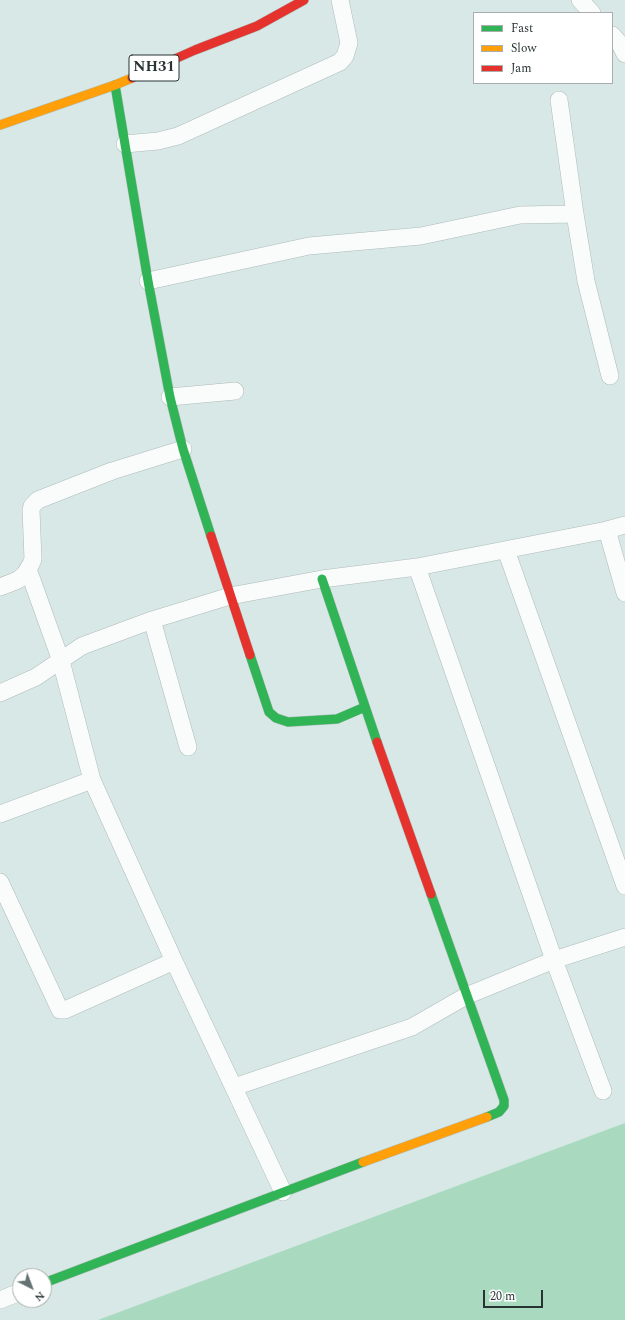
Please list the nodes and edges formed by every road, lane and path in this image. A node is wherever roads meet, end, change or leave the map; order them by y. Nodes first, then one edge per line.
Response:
1 (304, 0) edge
2 (340, 0) edge
3 (580, 0) edge
4 (591, 12) edge
5 (613, 37) edge
6 (625, 54) edge
7 (115, 85) junction
8 (559, 100) dead end
9 (0, 125) edge
10 (125, 144) junction
11 (575, 214) junction
12 (148, 281) junction
13 (610, 376) dead end
14 (235, 391) dead end
15 (170, 397) junction
16 (183, 449) junction
17 (625, 525) edge
18 (607, 530) junction
19 (506, 550) junction
20 (417, 567) junction
21 (28, 570) junction
22 (322, 579) junction
23 (0, 587) edge
24 (625, 592) edge
25 (230, 596) junction
26 (152, 620) junction
27 (61, 661) junction
28 (0, 693) edge
29 (365, 707) junction
30 (188, 747) dead end
31 (92, 780) junction
32 (0, 814) edge
33 (0, 882) edge
34 (625, 886) edge
35 (625, 937) edge
36 (174, 960) junction
37 (554, 960) junction
38 (466, 996) junction
39 (234, 1087) junction
40 (603, 1091) dead end
41 (282, 1192) junction
42 (52, 1280) edge
43 (12, 1295) edge
44 (0, 1300) edge

1 - 7 main road, NH31
2 - 10 street
3 - 4 street
5 - 6 street
7 - 9 main road, NH31
7 - 10 main road
8 - 11 street
10 - 12 main road
11 - 12 street
11 - 13 street
12 - 15 main road
14 - 15 street
15 - 16 main road
16 - 21 street
16 - 25 main road
17 - 18 street
18 - 19 street
18 - 24 street
19 - 20 street
19 - 34 street
20 - 22 street
20 - 37 street
21 - 23 street
21 - 27 street
22 - 25 street
22 - 29 main road
25 - 26 street
25 - 29 main road
26 - 27 street
26 - 30 street
27 - 28 street
27 - 31 street
29 - 38 main road
31 - 32 street
31 - 36 street
33 - 36 street
35 - 37 street
36 - 39 street
37 - 38 street
37 - 40 street
38 - 39 street
38 - 41 main road
39 - 41 street
41 - 42 main road
43 - 44 street

